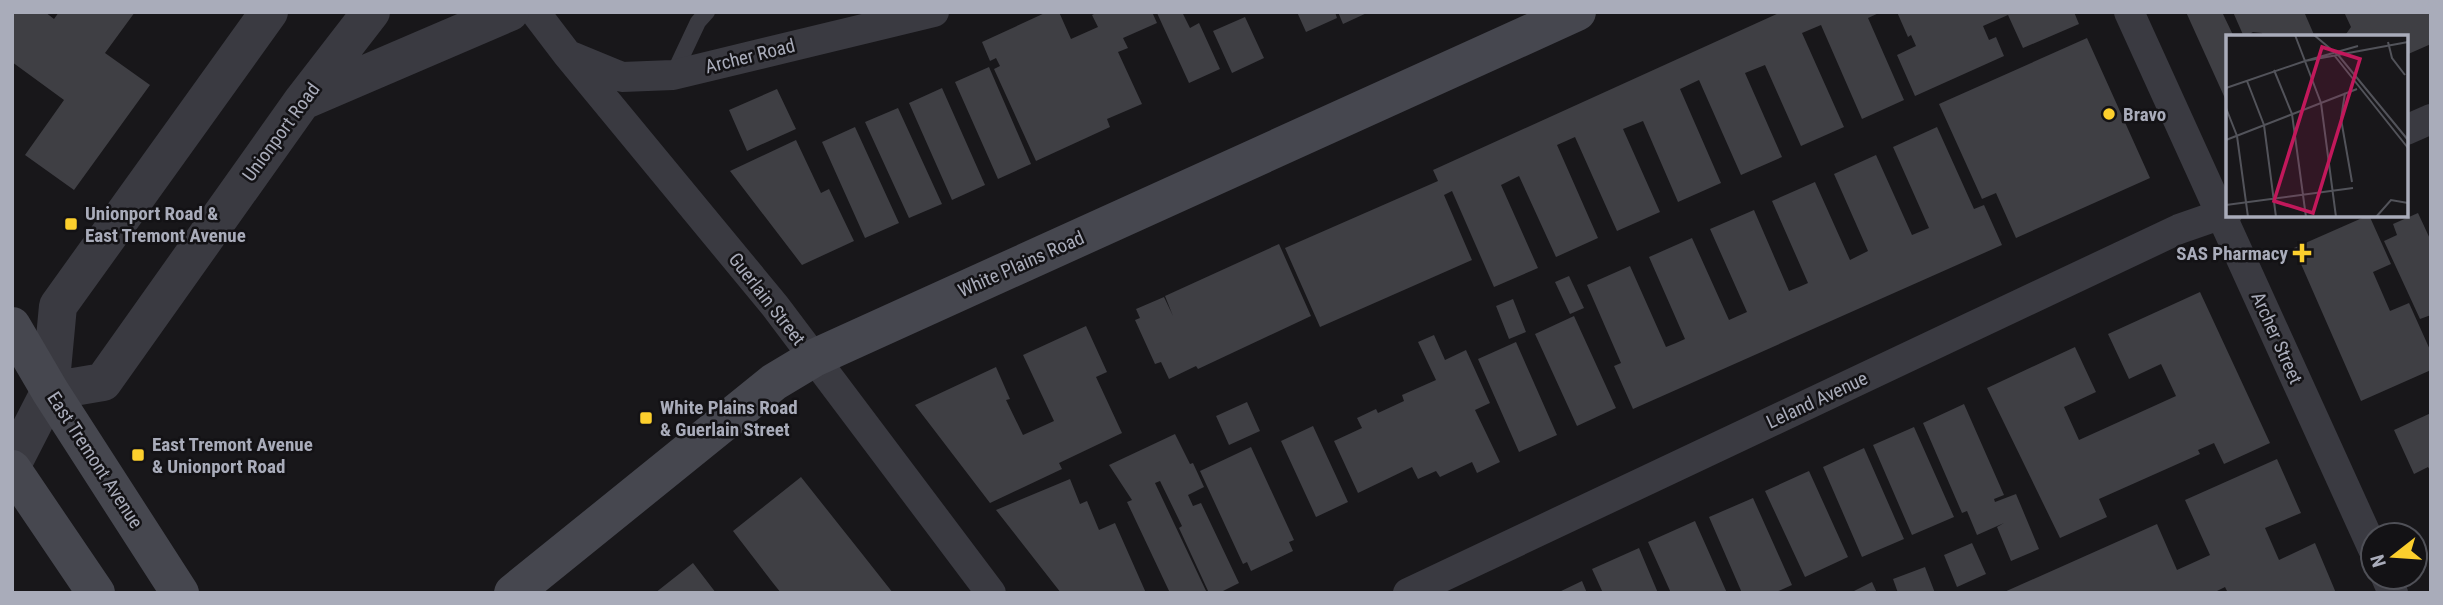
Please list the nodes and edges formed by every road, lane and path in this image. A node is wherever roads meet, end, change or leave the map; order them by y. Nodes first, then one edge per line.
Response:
1 (269, 12) edge
2 (371, 12) edge
3 (510, 12) edge
4 (536, 12) edge
5 (707, 12) edge
6 (934, 12) edge
7 (1577, 12) edge
8 (2129, 12) edge
9 (567, 54) junction
10 (673, 75) junction
11 (303, 100) junction
12 (2431, 119) edge
13 (2408, 129) edge
14 (2225, 213) edge
15 (2227, 217) edge
16 (12, 326) edge
17 (814, 358) junction
18 (50, 391) junction
19 (12, 467) edge
20 (2361, 521) edge
21 (96, 593) edge
22 (180, 593) edge
23 (513, 593) edge
24 (991, 593) edge
25 (1408, 593) edge

1 - 18 street
2 - 11 street, Unionport Road
3 - 11 street
4 - 9 street, Guerlain Street
5 - 10 lane
6 - 10 street, Archer Road
7 - 17 main road, White Plains Road
8 - 14 street, Archer Street
9 - 10 street, Archer Road
9 - 17 street, Guerlain Street
11 - 18 street, Unionport Road
12 - 13 street
14 - 25 street, Leland Avenue
15 - 20 street, Archer Street
16 - 18 main road, East Tremont Avenue
17 - 23 main road, White Plains Road
17 - 24 street, Guerlain Street
18 - 19 street
18 - 22 main road, East Tremont Avenue
19 - 21 main road

